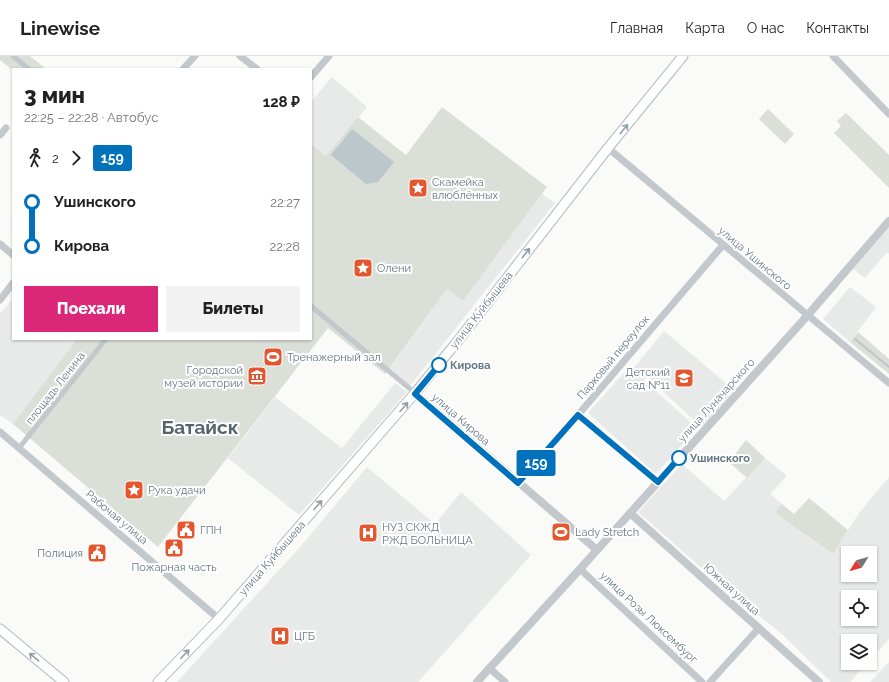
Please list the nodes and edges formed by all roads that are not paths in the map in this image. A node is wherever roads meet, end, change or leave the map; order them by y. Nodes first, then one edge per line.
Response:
1 (13, 56) edge
2 (195, 56) edge
3 (240, 56) edge
4 (329, 56) edge
5 (683, 56) edge
6 (833, 56) edge
7 (28, 68) edge
8 (184, 68) edge
9 (256, 68) edge
10 (312, 76) edge
11 (889, 114) edge
12 (6, 128) dead end
13 (0, 136) edge
14 (608, 148) junction
15 (889, 220) edge
16 (0, 244) edge
17 (723, 245) junction
18 (12, 253) edge
19 (12, 284) edge
20 (0, 300) edge
21 (312, 307) edge
22 (807, 316) junction
23 (105, 340) edge
24 (889, 383) edge
25 (415, 394) junction
26 (578, 415) junction
27 (0, 432) edge
28 (19, 448) junction
29 (658, 482) junction
30 (518, 483) junction
31 (630, 513) junction
32 (596, 550) junction
33 (580, 569) junction
34 (219, 619) junction
35 (759, 628) junction
36 (0, 629) edge
37 (490, 668) junction
38 (64, 682) edge
39 (158, 682) edge
40 (477, 682) edge
41 (505, 682) edge
42 (702, 682) edge
43 (710, 682) edge
44 (819, 682) edge

1 - 7 street
2 - 8 street
3 - 9 street
4 - 10 street
14 -> 5 main road, улица Куйбышева
6 - 11 street
12 - 13 street
14 - 17 street, улица Ушинского
25 -> 14 main road, улица Куйбышева
15 - 22 street, улица Луначарского
16 - 18 street
17 - 22 street, улица Ушинского
17 - 26 street, Парковый переулок
19 - 20 street
21 - 25 street, улица Кирова
22 - 24 street, улица Ушинского
22 - 29 street, улица Луначарского
23 - 28 street, площадь Ленина
25 - 30 street, улица Кирова
34 -> 25 main road, улица Куйбышева
26 - 29 street
26 - 30 street, Парковый переулок
27 - 28 street, Рабочая улица
28 - 34 street, Рабочая улица
29 - 31 street, улица Луначарского
30 - 32 street, улица Кирова
31 - 32 street, улица Луначарского
31 - 35 street, Южная улица
32 - 33 street, улица Луначарского
33 - 37 street, улица Луначарского
33 - 42 street, улица Розы Люксембург
39 -> 34 main road, улица Куйбышева
35 - 43 street
35 - 44 street, Южная улица
38 -> 36 main road
37 - 40 street, улица Луначарского
37 - 41 street

